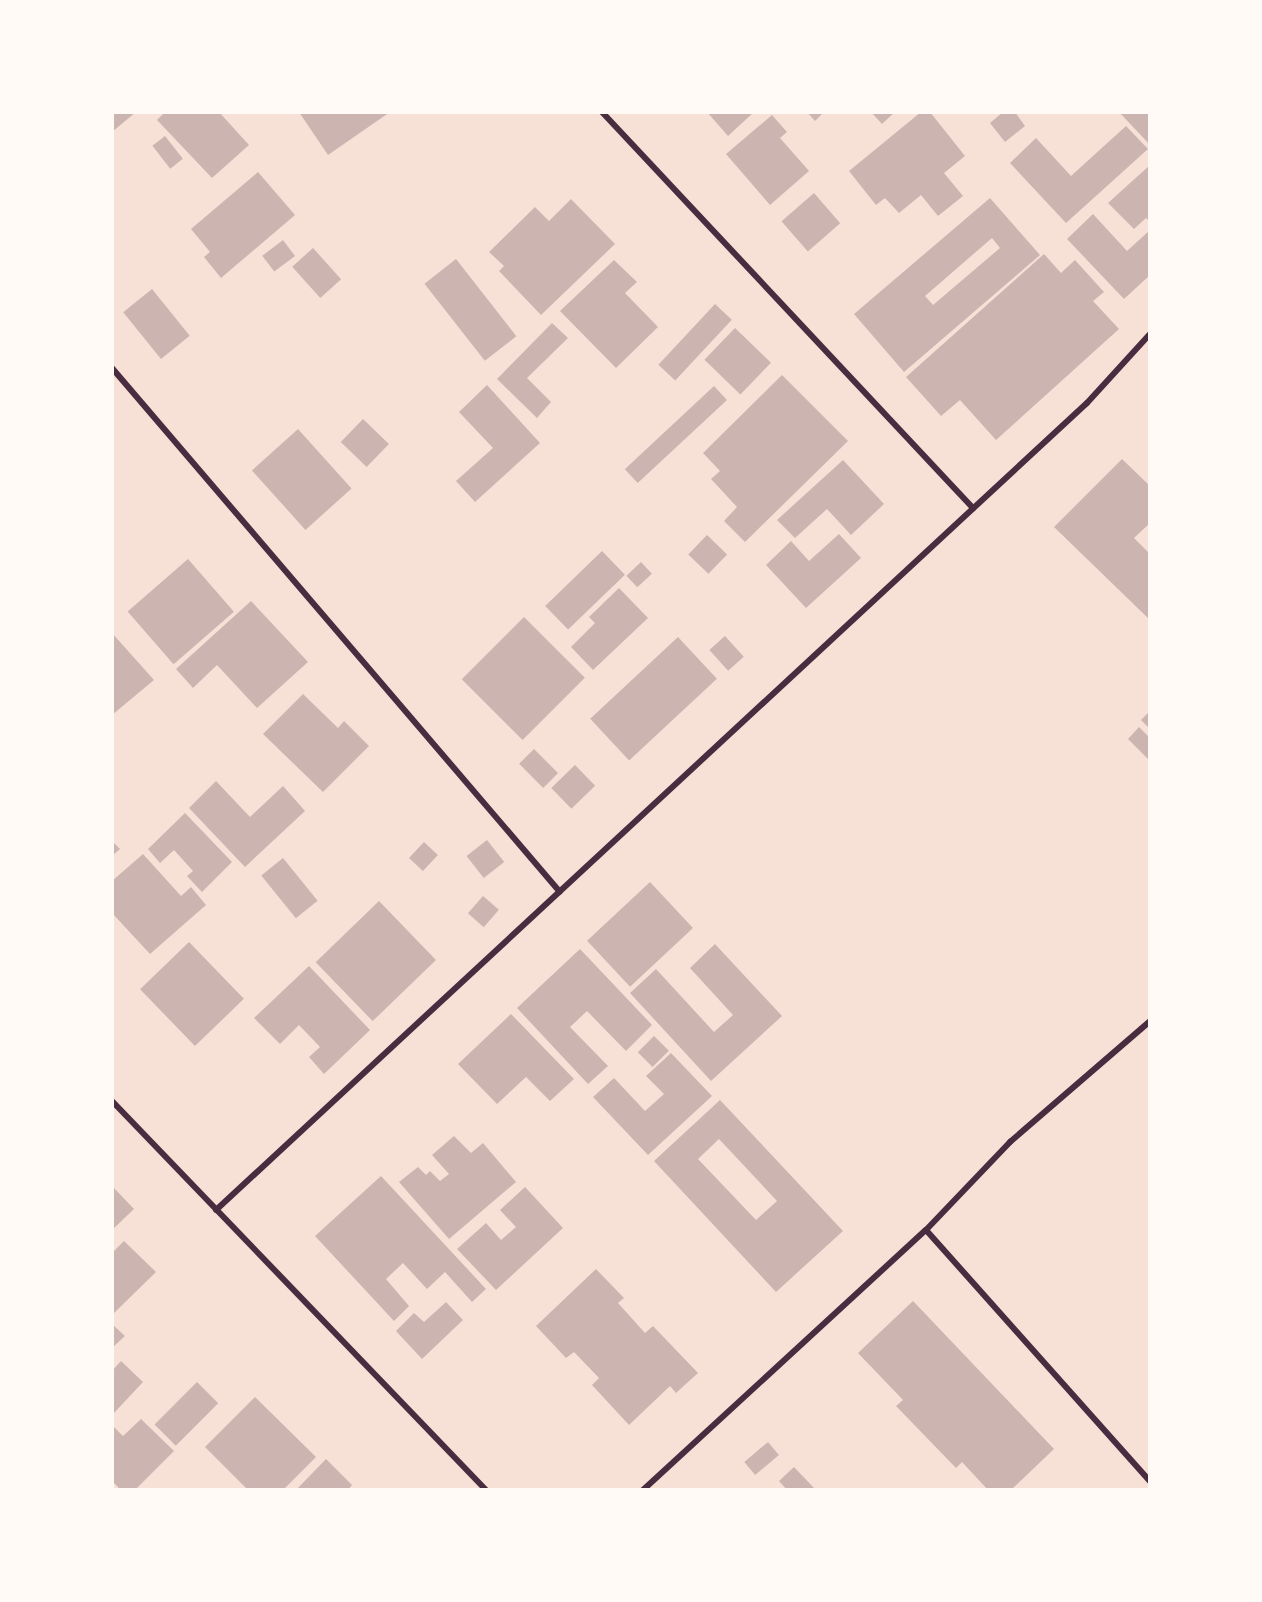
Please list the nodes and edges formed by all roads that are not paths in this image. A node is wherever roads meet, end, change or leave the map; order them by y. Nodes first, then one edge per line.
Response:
1 (602, 112) edge
2 (1149, 333) edge
3 (112, 368) edge
4 (973, 508) junction
5 (560, 892) junction
6 (1149, 1021) edge
7 (112, 1101) edge
8 (216, 1210) junction
9 (926, 1230) junction
10 (1149, 1481) edge
11 (486, 1490) edge
12 (643, 1490) edge

1 - 4 street
2 - 4 street
3 - 5 street
4 - 5 street
5 - 8 street
6 - 9 street
7 - 8 street
8 - 11 street
9 - 10 street
9 - 12 street

